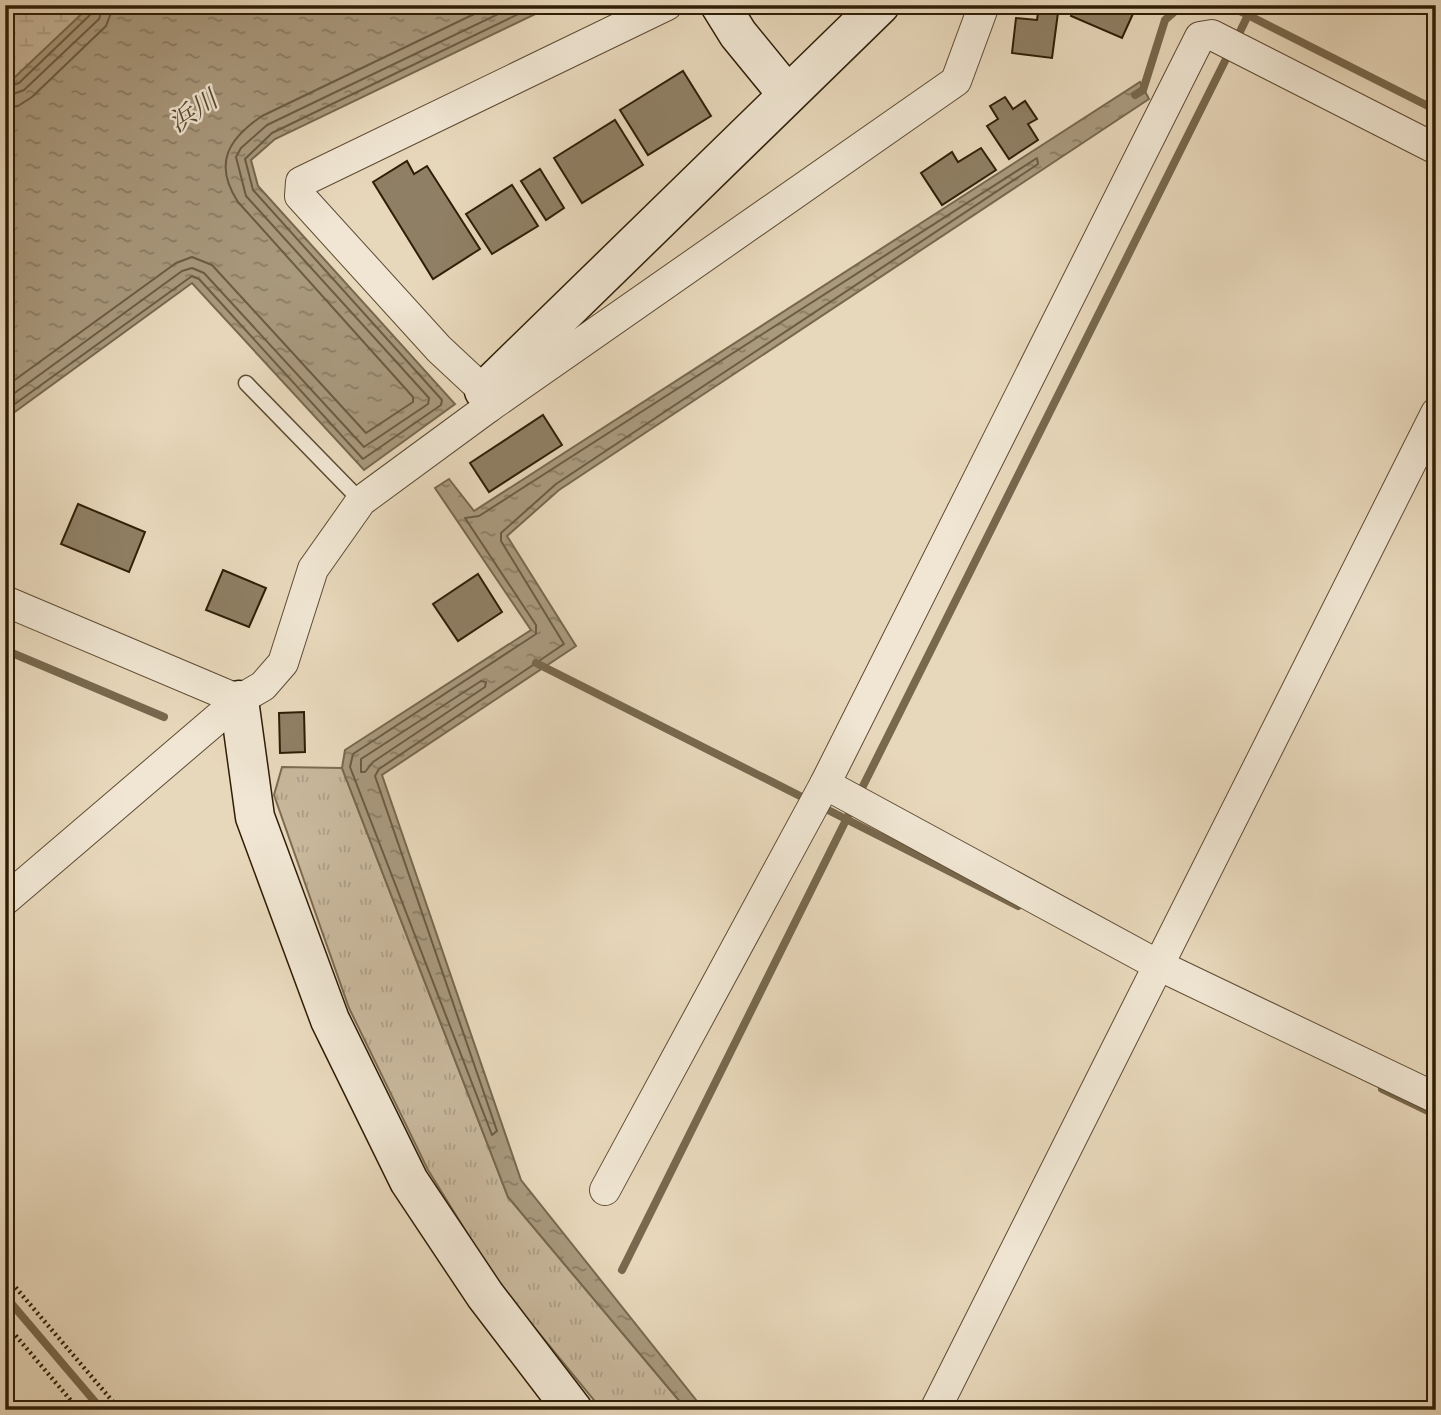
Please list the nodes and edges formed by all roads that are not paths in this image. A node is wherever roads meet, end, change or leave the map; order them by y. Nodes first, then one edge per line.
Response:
1 (667, 5) edge
2 (880, 5) edge
3 (985, 5) edge
4 (729, 19) edge
5 (787, 93) junction
6 (1436, 149) edge
7 (246, 383) dead end
8 (487, 399) junction
9 (1436, 413) edge
10 (361, 501) junction
11 (5, 601) edge
12 (239, 700) junction
13 (825, 784) junction
14 (5, 900) edge
15 (1158, 965) junction
16 (1436, 1097) edge
17 (605, 1190) dead end
18 (573, 1410) edge
19 (935, 1410) edge

1 - 8 street
2 - 5 street
3 - 8 street
4 - 5 street
5 - 8 street
6 - 13 street
7 - 10 lane
8 - 10 street
9 - 15 street
10 - 12 street
11 - 12 street
12 - 14 street
12 - 18 street
13 - 15 street
13 - 17 street
15 - 16 street
15 - 19 street

